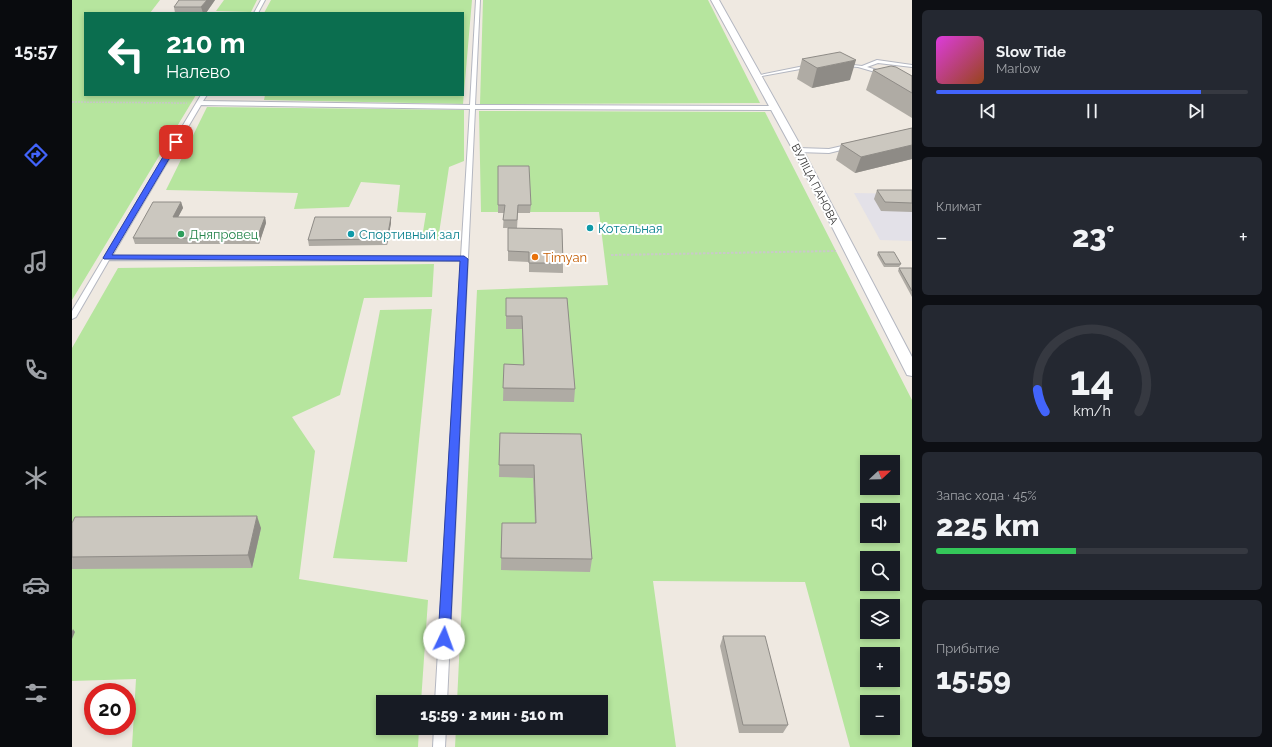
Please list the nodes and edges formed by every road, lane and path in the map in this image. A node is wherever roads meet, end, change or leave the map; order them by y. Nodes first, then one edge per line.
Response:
1 (264, 0) edge
2 (478, 0) edge
3 (715, 0) edge
4 (257, 12) edge
5 (816, 65) edge
6 (837, 65) edge
7 (912, 66) edge
8 (863, 68) junction
9 (757, 76) junction
10 (890, 76) edge
11 (203, 96) edge
12 (72, 102) edge
13 (198, 103) junction
14 (472, 107) junction
15 (775, 108) junction
16 (859, 144) edge
17 (798, 150) junction
18 (849, 250) junction
19 (611, 255) dead end
20 (107, 258) junction
21 (464, 259) junction
22 (72, 317) edge
23 (912, 371) edge
24 (441, 695) edge
25 (439, 735) edge
26 (438, 747) edge

1 - 4 lane
2 - 14 lane
3 - 9 street, ВУЛІЦА ПАНОВА
5 - 9 lane
6 - 8 lane
7 - 8 lane
8 - 10 lane
9 - 15 street, ВУЛІЦА ПАНОВА
11 - 13 lane
12 - 13 path
13 - 14 lane
13 - 20 lane
14 - 15 lane
14 - 21 lane
15 - 17 street, ВУЛІЦА ПАНОВА
16 - 17 lane
17 - 18 street, ВУЛІЦА ПАНОВА
18 - 19 path
18 - 23 street, ВУЛІЦА ПАНОВА
20 - 21 lane
20 - 22 lane
21 - 24 lane
25 - 26 lane

